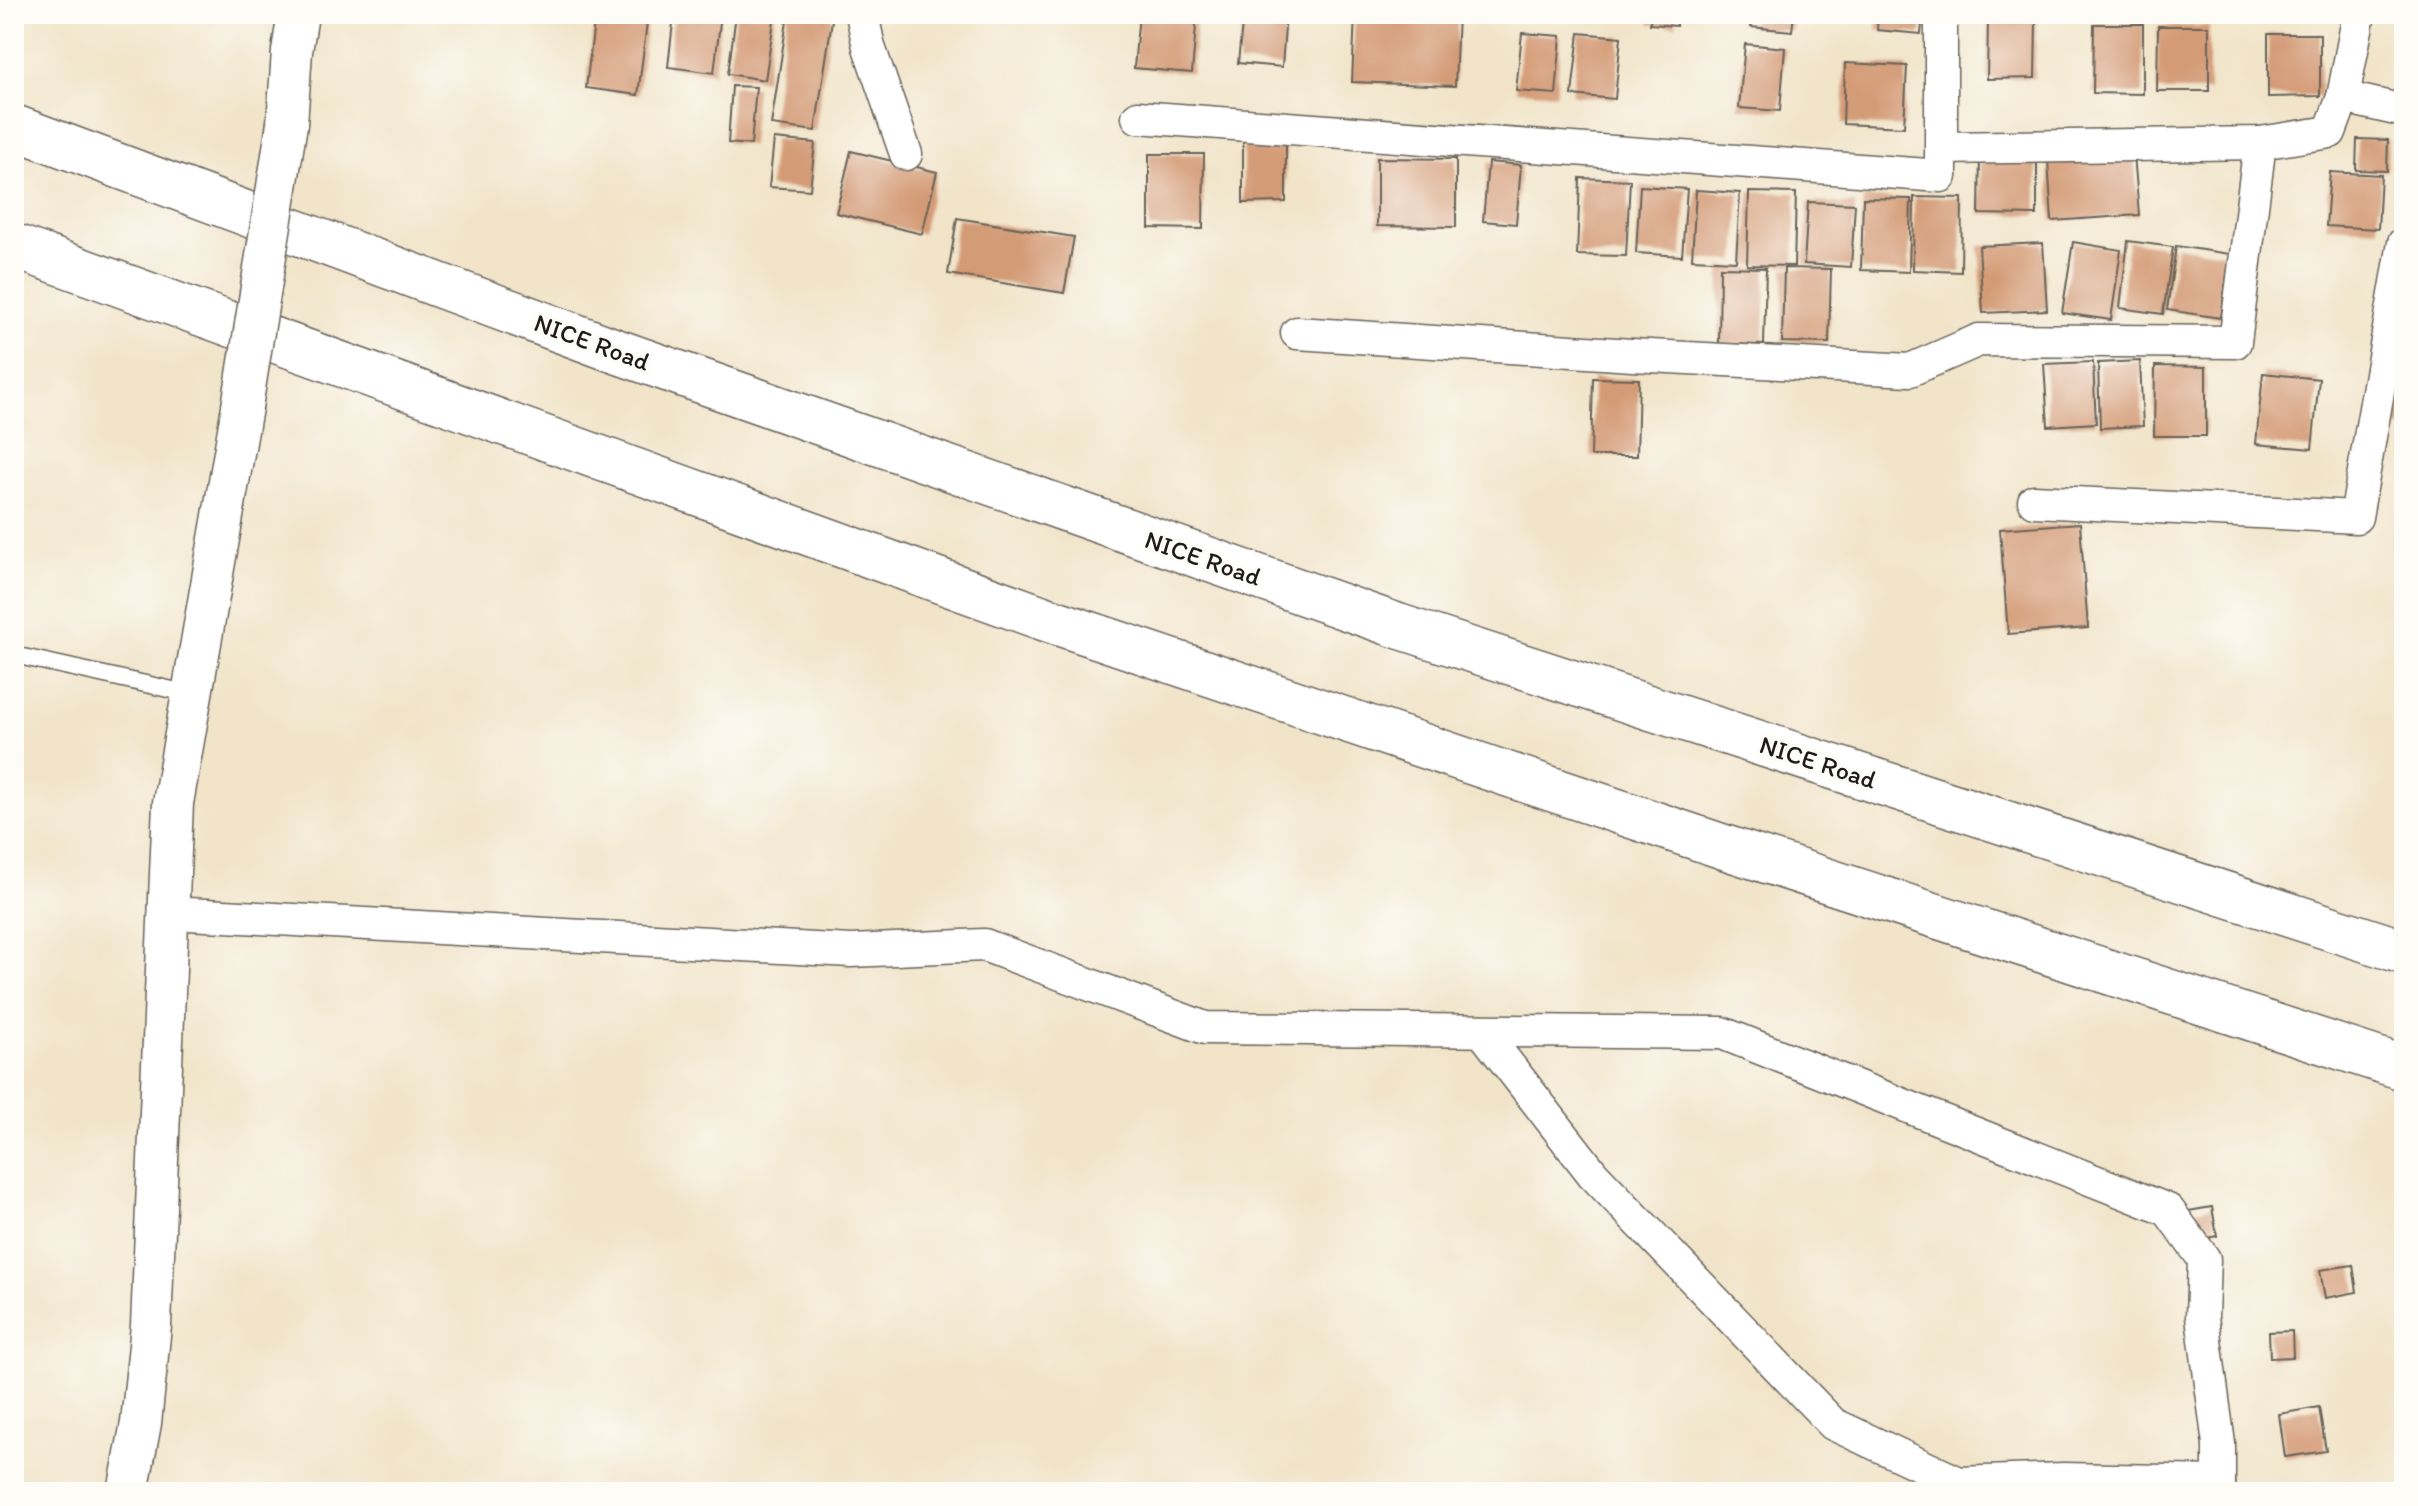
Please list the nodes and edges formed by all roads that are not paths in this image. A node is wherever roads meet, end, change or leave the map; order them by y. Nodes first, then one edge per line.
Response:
1 (298, 14) edge
2 (862, 14) edge
3 (1941, 14) edge
4 (2359, 14) edge
5 (2343, 97) junction
6 (2404, 111) edge
7 (1138, 117) dead end
8 (14, 127) edge
9 (2260, 143) junction
10 (1942, 148) junction
11 (906, 154) dead end
12 (2404, 243) edge
13 (14, 246) edge
14 (1297, 333) dead end
15 (2034, 501) dead end
16 (14, 655) edge
17 (191, 694) junction
18 (170, 913) junction
19 (2404, 952) edge
20 (1482, 1031) junction
21 (2404, 1068) edge
22 (2219, 1487) edge
23 (128, 1492) edge

1 - 17 street, bridge
2 - 11 street
3 - 10 street
4 - 5 street
5 - 6 street
5 - 9 street
7 - 10 street
8 - 19 highway, NICE Road
9 - 10 street
9 - 14 street
12 - 15 street
13 - 21 highway
16 - 17 lane
17 - 18 street
18 - 20 street
18 - 23 street
20 - 22 street
20 - 22 street

